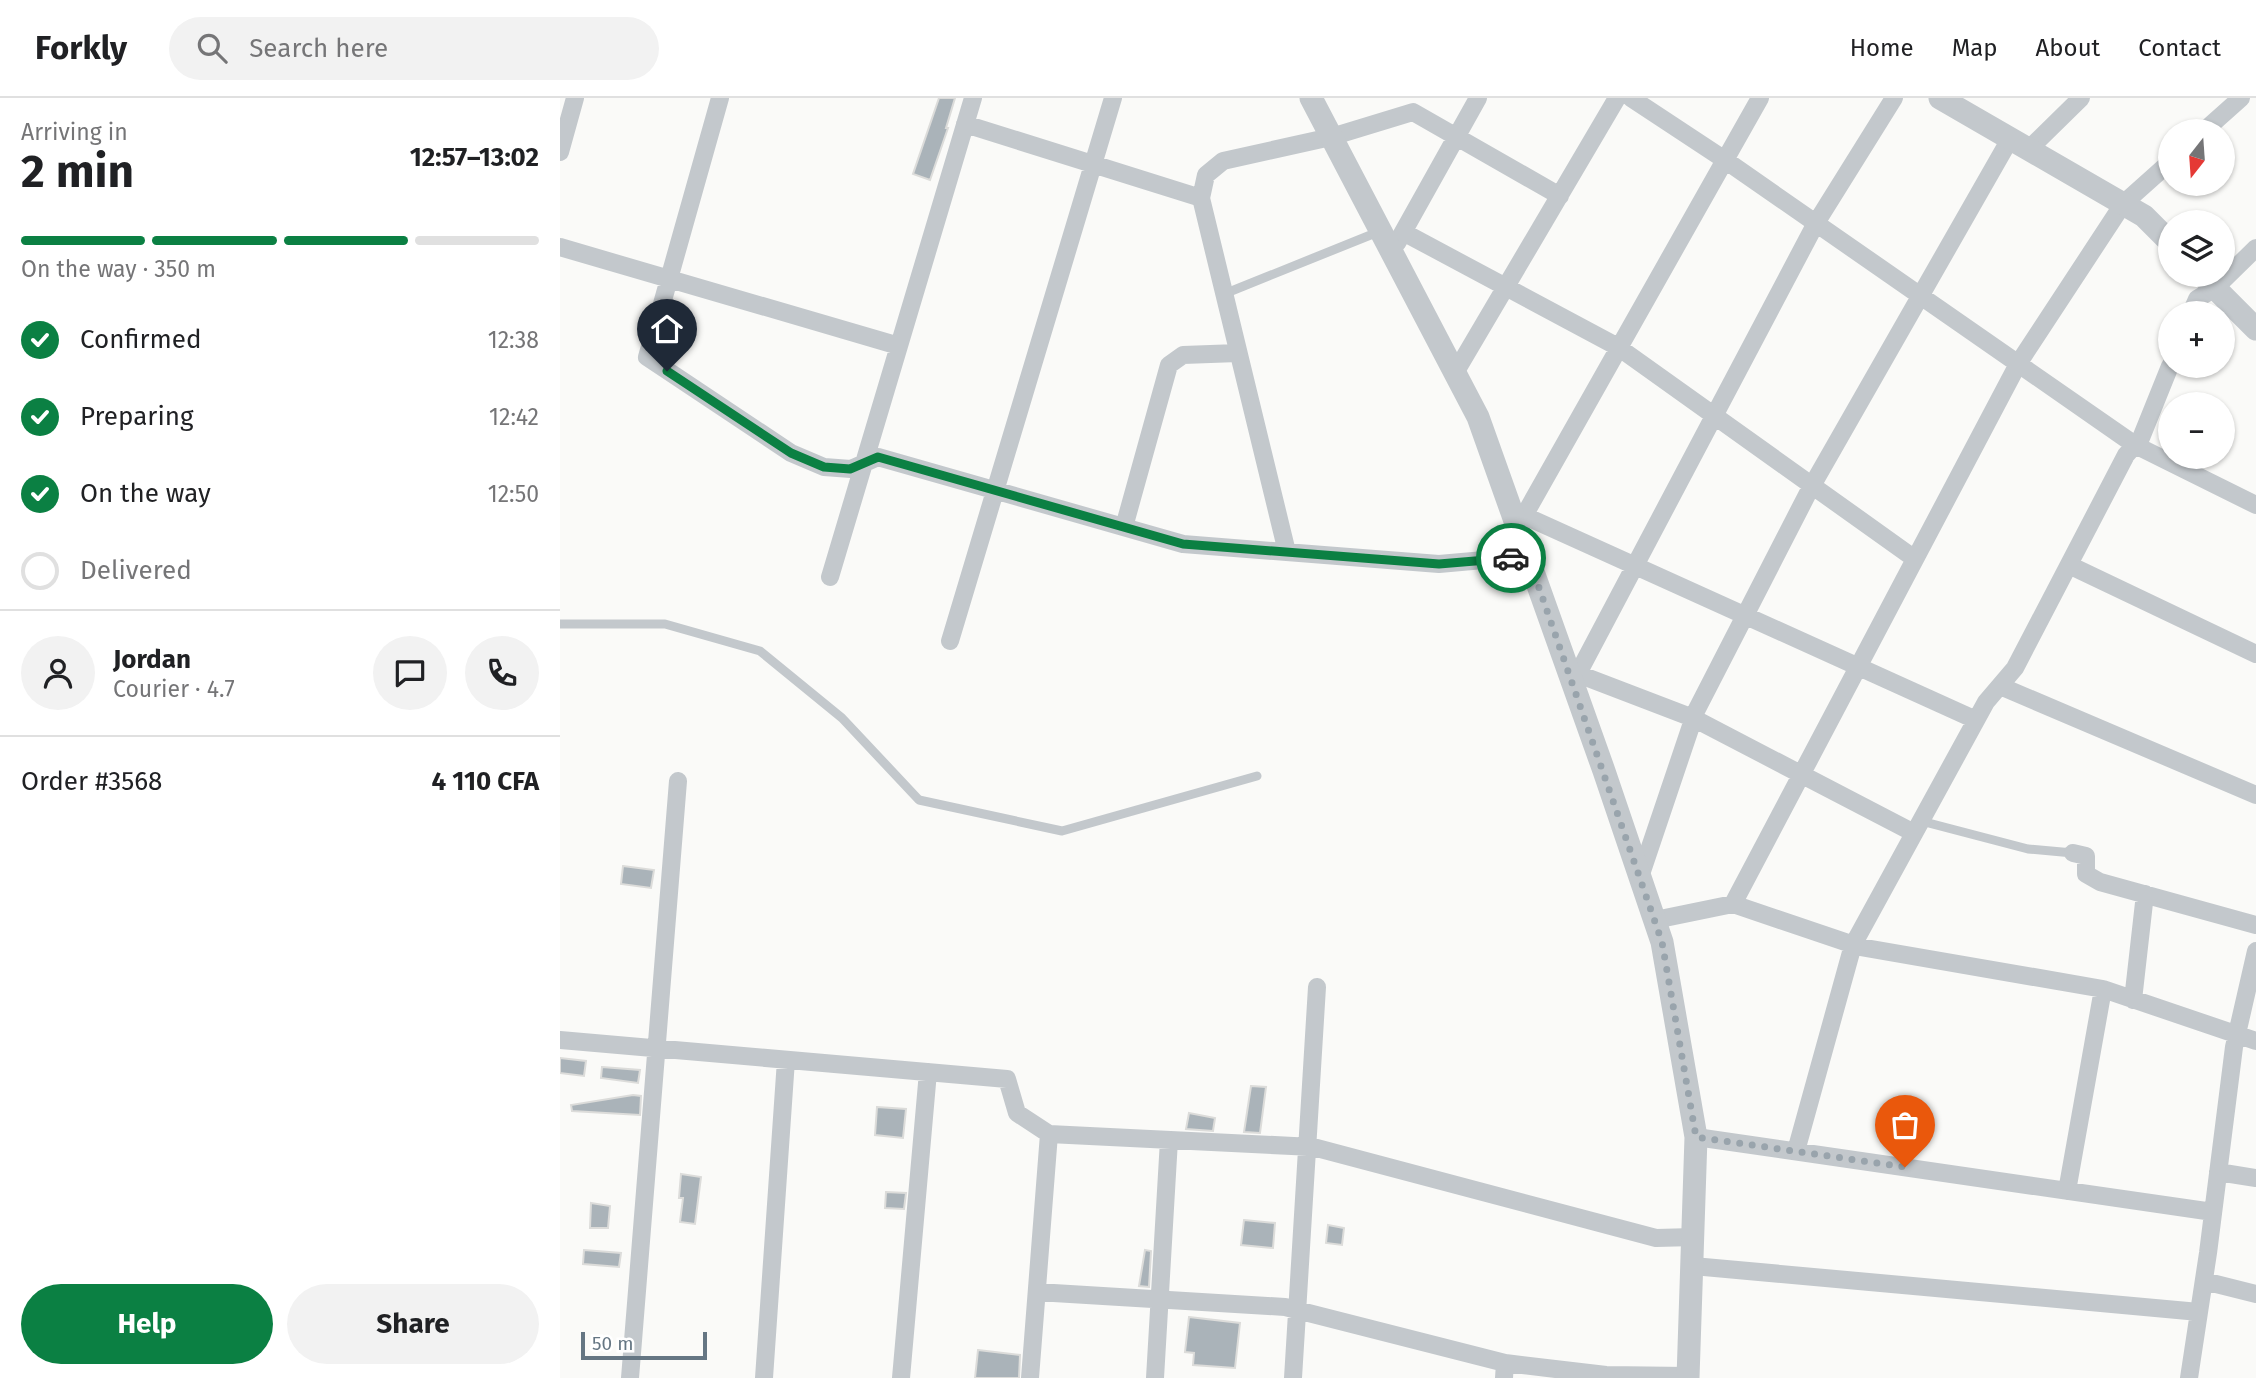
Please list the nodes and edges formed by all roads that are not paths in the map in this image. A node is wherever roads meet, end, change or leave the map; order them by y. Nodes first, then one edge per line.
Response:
1 (575, 98) edge
2 (720, 98) edge
3 (973, 98) edge
4 (1113, 98) edge
5 (1311, 98) edge
6 (1478, 98) edge
7 (1617, 98) edge
8 (1631, 98) edge
9 (1760, 98) edge
10 (1894, 98) edge
11 (1940, 98) edge
12 (2081, 98) edge
13 (2241, 98) edge
14 (2217, 119) edge
15 (965, 124) junction
16 (1331, 136) junction
17 (1456, 137) junction
18 (2019, 144) junction
19 (560, 152) edge
20 (1725, 160) junction
21 (1093, 164) junction
22 (2158, 173) edge
23 (1560, 196) junction
24 (1201, 198) junction
25 (2123, 204) junction
26 (1816, 223) junction
27 (2158, 230) edge
28 (1392, 238) junction
29 (560, 247) edge
30 (2256, 248) edge
31 (2235, 263) edge
32 (669, 279) junction
33 (1506, 287) junction
34 (2215, 287) edge
35 (1224, 294) junction
36 (1920, 296) junction
37 (2256, 330) edge
38 (899, 346) junction
39 (1618, 347) junction
40 (1238, 353) junction
41 (2018, 364) junction
42 (1455, 373) junction
43 (2165, 378) edge
44 (1714, 416) junction
45 (2135, 445) junction
46 (864, 463) junction
47 (1812, 486) junction
48 (995, 490) junction
49 (2256, 505) edge
50 (1521, 521) junction
51 (1124, 527) junction
52 (1287, 552) junction
53 (1528, 556) junction
54 (1915, 559) junction
55 (2069, 565) junction
56 (1635, 566) junction
57 (830, 577) dead end
58 (1745, 615) junction
59 (560, 624) edge
60 (950, 641) dead end
61 (2256, 654) edge
62 (1858, 667) junction
63 (1576, 678) junction
64 (2000, 686) junction
65 (1693, 718) junction
66 (1976, 720) junction
67 (1802, 774) junction
68 (1257, 776) dead end
69 (678, 782) dead end
70 (2256, 795) edge
71 (1918, 827) junction
72 (2073, 853) joint
73 (1640, 877) junction
74 (2145, 894) junction
75 (1733, 904) junction
76 (1655, 920) junction
77 (2256, 925) edge
78 (1853, 945) junction
79 (2256, 951) edge
80 (1317, 987) dead end
81 (2103, 989) junction
82 (2133, 1000) junction
83 (2237, 1035) junction
84 (560, 1040) edge
85 (2256, 1041) edge
86 (656, 1048) junction
87 (786, 1060) junction
88 (928, 1072) junction
89 (1049, 1134) junction
90 (1696, 1137) junction
91 (1169, 1140) junction
92 (1308, 1146) junction
93 (1796, 1151) junction
94 (2218, 1172) junction
95 (2256, 1178) edge
96 (2067, 1191) junction
97 (2213, 1212) junction
98 (1694, 1237) junction
99 (1693, 1266) junction
100 (2204, 1281) junction
101 (1037, 1292) junction
102 (2256, 1294) edge
103 (1160, 1299) junction
104 (1297, 1310) junction
105 (2199, 1312) junction
106 (1504, 1371) edge
107 (1688, 1377) edge
108 (630, 1378) edge
109 (764, 1378) edge
110 (901, 1378) edge
111 (1030, 1378) edge
112 (1155, 1378) edge
113 (1293, 1378) edge
114 (2189, 1378) edge

1 - 19 street
2 - 32 street
3 - 15 street
4 - 21 street
5 - 16 street
6 - 17 street
7 - 23 street
8 - 20 street
9 - 20 street
10 - 26 street
11 - 18 street
12 - 18 street
13 - 14 street
15 - 21 street
15 - 38 street
16 - 17 street
16 - 24 street
16 - 28 street
17 - 23 street
17 - 28 street
18 - 25 street
18 - 36 street
20 - 26 street
20 - 39 street
21 - 24 street
21 - 48 street
22 - 25 street
23 - 33 street
24 - 35 street
25 - 27 street
25 - 41 street
26 - 36 street
26 - 44 street
28 - 33 street
28 - 35 lane
28 - 42 street
29 - 32 street
30 - 31 street
32 - 38 street
32 - 46 street
33 - 39 street
33 - 42 street
34 - 37 street
35 - 40 street
36 - 41 street
36 - 47 street
38 - 46 street
39 - 44 street
39 - 50 street
40 - 51 street
40 - 52 street
41 - 45 street
41 - 54 street
42 - 50 street
43 - 45 street
44 - 47 street
44 - 56 street
45 - 49 street
45 - 55 street
46 - 48 street
46 - 57 street
47 - 54 street
47 - 58 street
48 - 51 street
48 - 60 street
50 - 53 street
50 - 56 street
51 - 52 street
52 - 53 street
53 - 63 street
54 - 62 street
55 - 61 street
55 - 64 street
56 - 58 street
56 - 63 street
58 - 62 street
58 - 65 street
59 - 68 lane
62 - 66 street
62 - 67 street
63 - 65 street
63 - 73 street
64 - 66 street
64 - 70 street
65 - 67 street
65 - 73 street
66 - 71 street
67 - 71 street
67 - 75 street
69 - 86 street
71 - 72 lane
71 - 78 street
72 - 74 street
73 - 76 street
74 - 77 street
74 - 82 street
75 - 76 street
75 - 78 street
76 - 90 street
78 - 81 street
78 - 93 street
79 - 83 street
80 - 92 street
81 - 82 street
81 - 96 street
82 - 83 street
83 - 85 street
83 - 94 street
84 - 86 street
86 - 87 street
86 - 108 street
87 - 88 street
87 - 109 street
88 - 89 street
88 - 110 street
89 - 91 street
89 - 101 street
90 - 93 street
90 - 98 street
91 - 92 street
91 - 103 street
92 - 98 street
92 - 104 street
93 - 96 street
94 - 95 street
94 - 97 street
96 - 97 street
97 - 100 street
98 - 99 street
99 - 105 street
99 - 107 street
100 - 102 street
100 - 105 street
101 - 103 street
101 - 111 street
103 - 104 street
103 - 112 street
104 - 106 street
104 - 113 street
105 - 114 street
106 - 107 street

